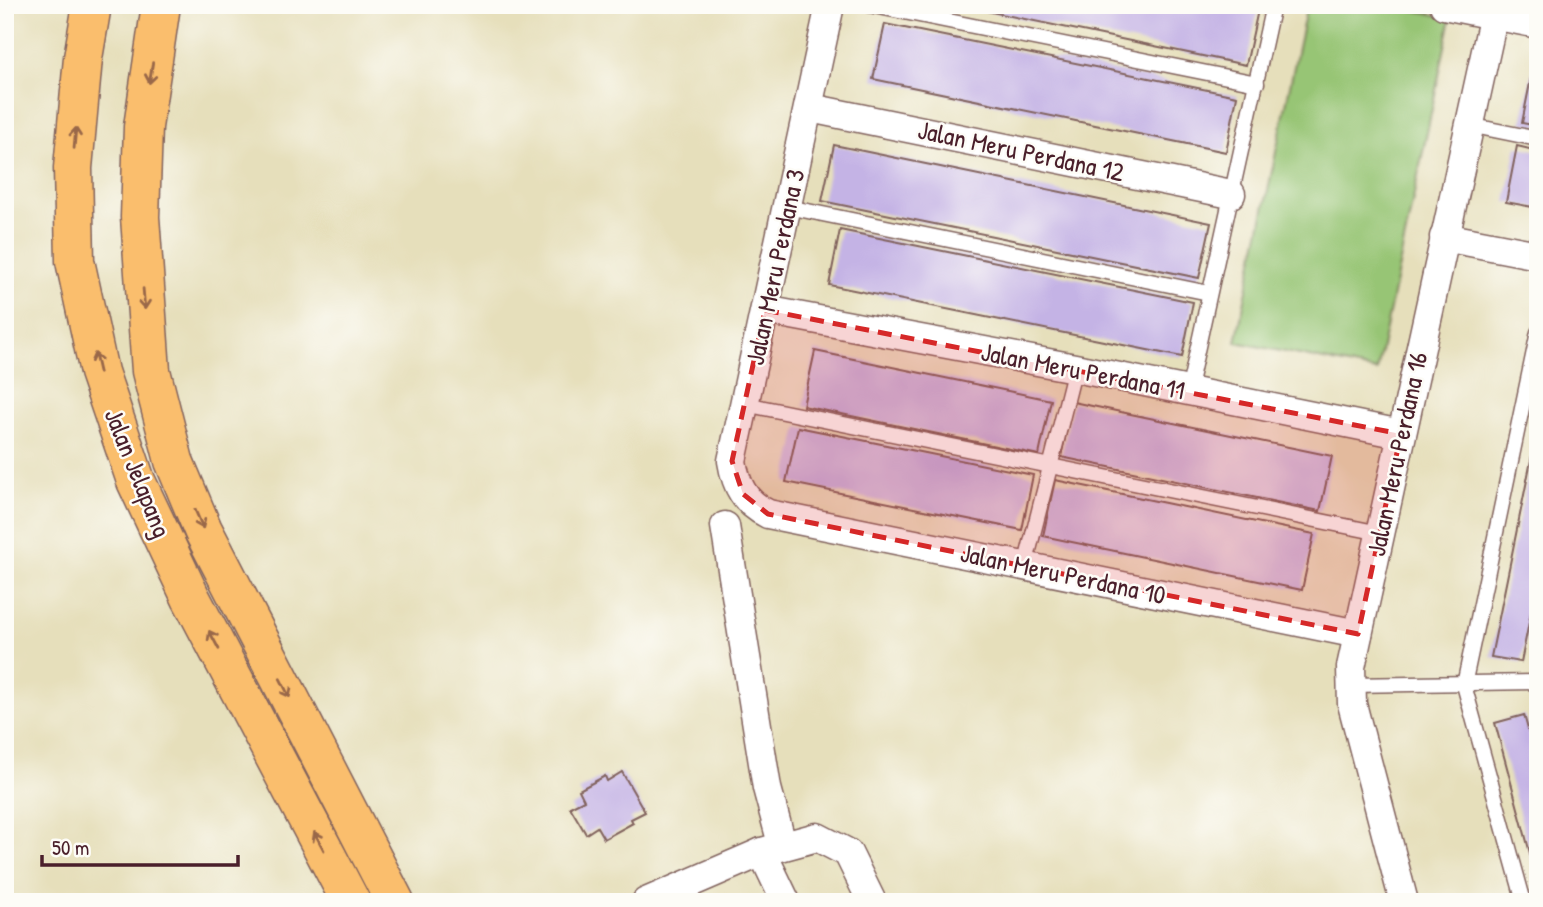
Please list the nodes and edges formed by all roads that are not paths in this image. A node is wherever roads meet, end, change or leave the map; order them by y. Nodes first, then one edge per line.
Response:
1 (92, 5) edge
2 (161, 5) edge
3 (830, 5) edge
4 (869, 5) edge
5 (1273, 5) edge
6 (1444, 5) edge
7 (1495, 10) edge
8 (1538, 24) edge
9 (1257, 83) junction
10 (810, 107) junction
11 (1469, 125) junction
12 (1538, 139) edge
13 (1231, 194) junction
14 (788, 207) junction
15 (1444, 237) junction
16 (1538, 255) edge
17 (1209, 293) junction
18 (765, 310) junction
19 (1538, 332) edge
20 (1075, 368) junction
21 (1188, 392) junction
22 (745, 404) junction
23 (1401, 434) junction
24 (1050, 467) junction
25 (768, 514) joint
26 (725, 526) dead end
27 (1380, 533) junction
28 (1025, 566) junction
29 (1358, 634) junction
30 (1538, 682) edge
31 (1350, 685) junction
32 (1464, 685) junction
33 (772, 848) junction
34 (394, 893) edge
35 (351, 902) edge
36 (646, 902) edge
37 (786, 902) edge
38 (872, 902) edge
39 (1404, 902) edge
40 (1524, 902) edge

35 -> 1 main road, Jalan Jelapang
2 -> 34 main road, Jalan Jelapang
3 - 10 street, Jalan Meru Perdana 3
4 - 9 lane
5 - 9 lane
6 - 7 street
7 - 8 street
7 - 11 street, Jalan Meru Perdana 16
9 - 13 lane
10 - 13 street, Jalan Meru Perdana 12
10 - 14 street, Jalan Meru Perdana 3
11 - 12 lane
11 - 15 street, Jalan Meru Perdana 16
13 - 17 lane
14 - 17 lane
14 - 18 street, Jalan Meru Perdana 3
15 - 16 street
15 - 23 street, Jalan Meru Perdana 16
17 - 21 lane
18 - 20 street, Jalan Meru Perdana 11
18 - 22 street, Jalan Meru Perdana 3
19 - 32 lane
20 - 21 street, Jalan Meru Perdana 11
20 - 24 lane
21 - 23 street, Jalan Meru Perdana 11
22 - 24 lane
22 - 25 street, Jalan Meru Perdana 3
23 - 27 street, Jalan Meru Perdana 16
24 - 27 lane
24 - 28 lane
25 - 28 street, Jalan Meru Perdana 10
26 - 33 street
27 - 29 street, Jalan Meru Perdana 16
28 - 29 street, Jalan Meru Perdana 10
29 - 31 street, Jalan Meru Perdana 16
30 - 32 lane
31 - 32 lane
31 - 39 street, Jalan Meru Perdana 16
32 - 40 lane
33 - 36 street
33 - 37 street
33 - 38 street

